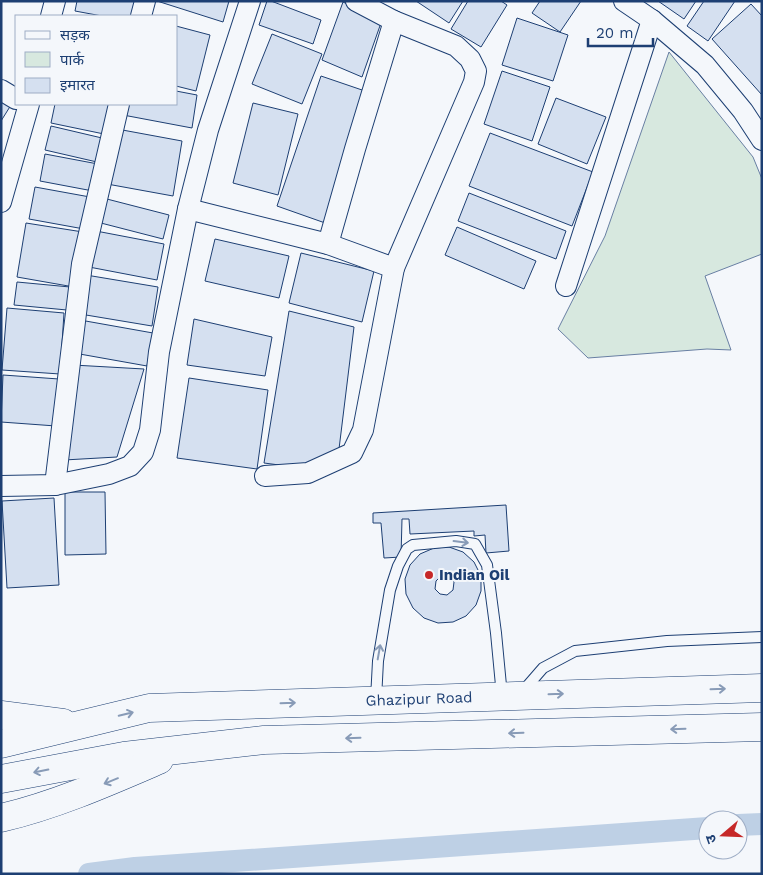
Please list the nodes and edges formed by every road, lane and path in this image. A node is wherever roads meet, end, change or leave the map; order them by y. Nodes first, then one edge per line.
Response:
1 (55, 1) edge
2 (145, 1) edge
3 (250, 1) edge
4 (356, 1) edge
5 (624, 1) edge
6 (51, 15) edge
7 (141, 15) edge
8 (652, 20) junction
9 (394, 21) junction
10 (1, 90) edge
11 (15, 98) edge
12 (23, 105) edge
13 (119, 105) edge
14 (762, 140) edge
15 (4, 178) edge
16 (1, 202) edge
17 (188, 209) junction
18 (328, 244) junction
19 (394, 268) junction
20 (566, 286) dead end
21 (265, 476) dead end
22 (55, 485) junction
23 (1, 486) edge
24 (762, 637) edge
25 (762, 688) edge
26 (510, 696) junction
27 (376, 700) junction
28 (1, 715) edge
29 (79, 725) junction
30 (762, 727) edge
31 (1, 744) edge
32 (188, 748) junction
33 (1, 779) edge
34 (1, 818) edge

1 - 6 street
2 - 7 street
3 - 17 street
4 - 9 street
5 - 8 street
8 - 14 street
8 - 20 street
9 - 18 street
9 - 19 street
10 - 11 street
12 - 15 street
13 - 22 street
15 - 16 street
17 - 18 street
17 - 22 street
18 - 19 street
19 - 21 street
22 - 23 street
24 - 26 lane
26 -> 25 main road, Ghazipur Road
26 - 27 main road, Ghazipur Road
27 -> 26 lane
29 -> 27 main road, Ghazipur Road
28 - 29 main road
29 - 31 main road, Ghazipur Road
30 -> 32 main road
32 -> 33 main road
32 -> 34 main road

